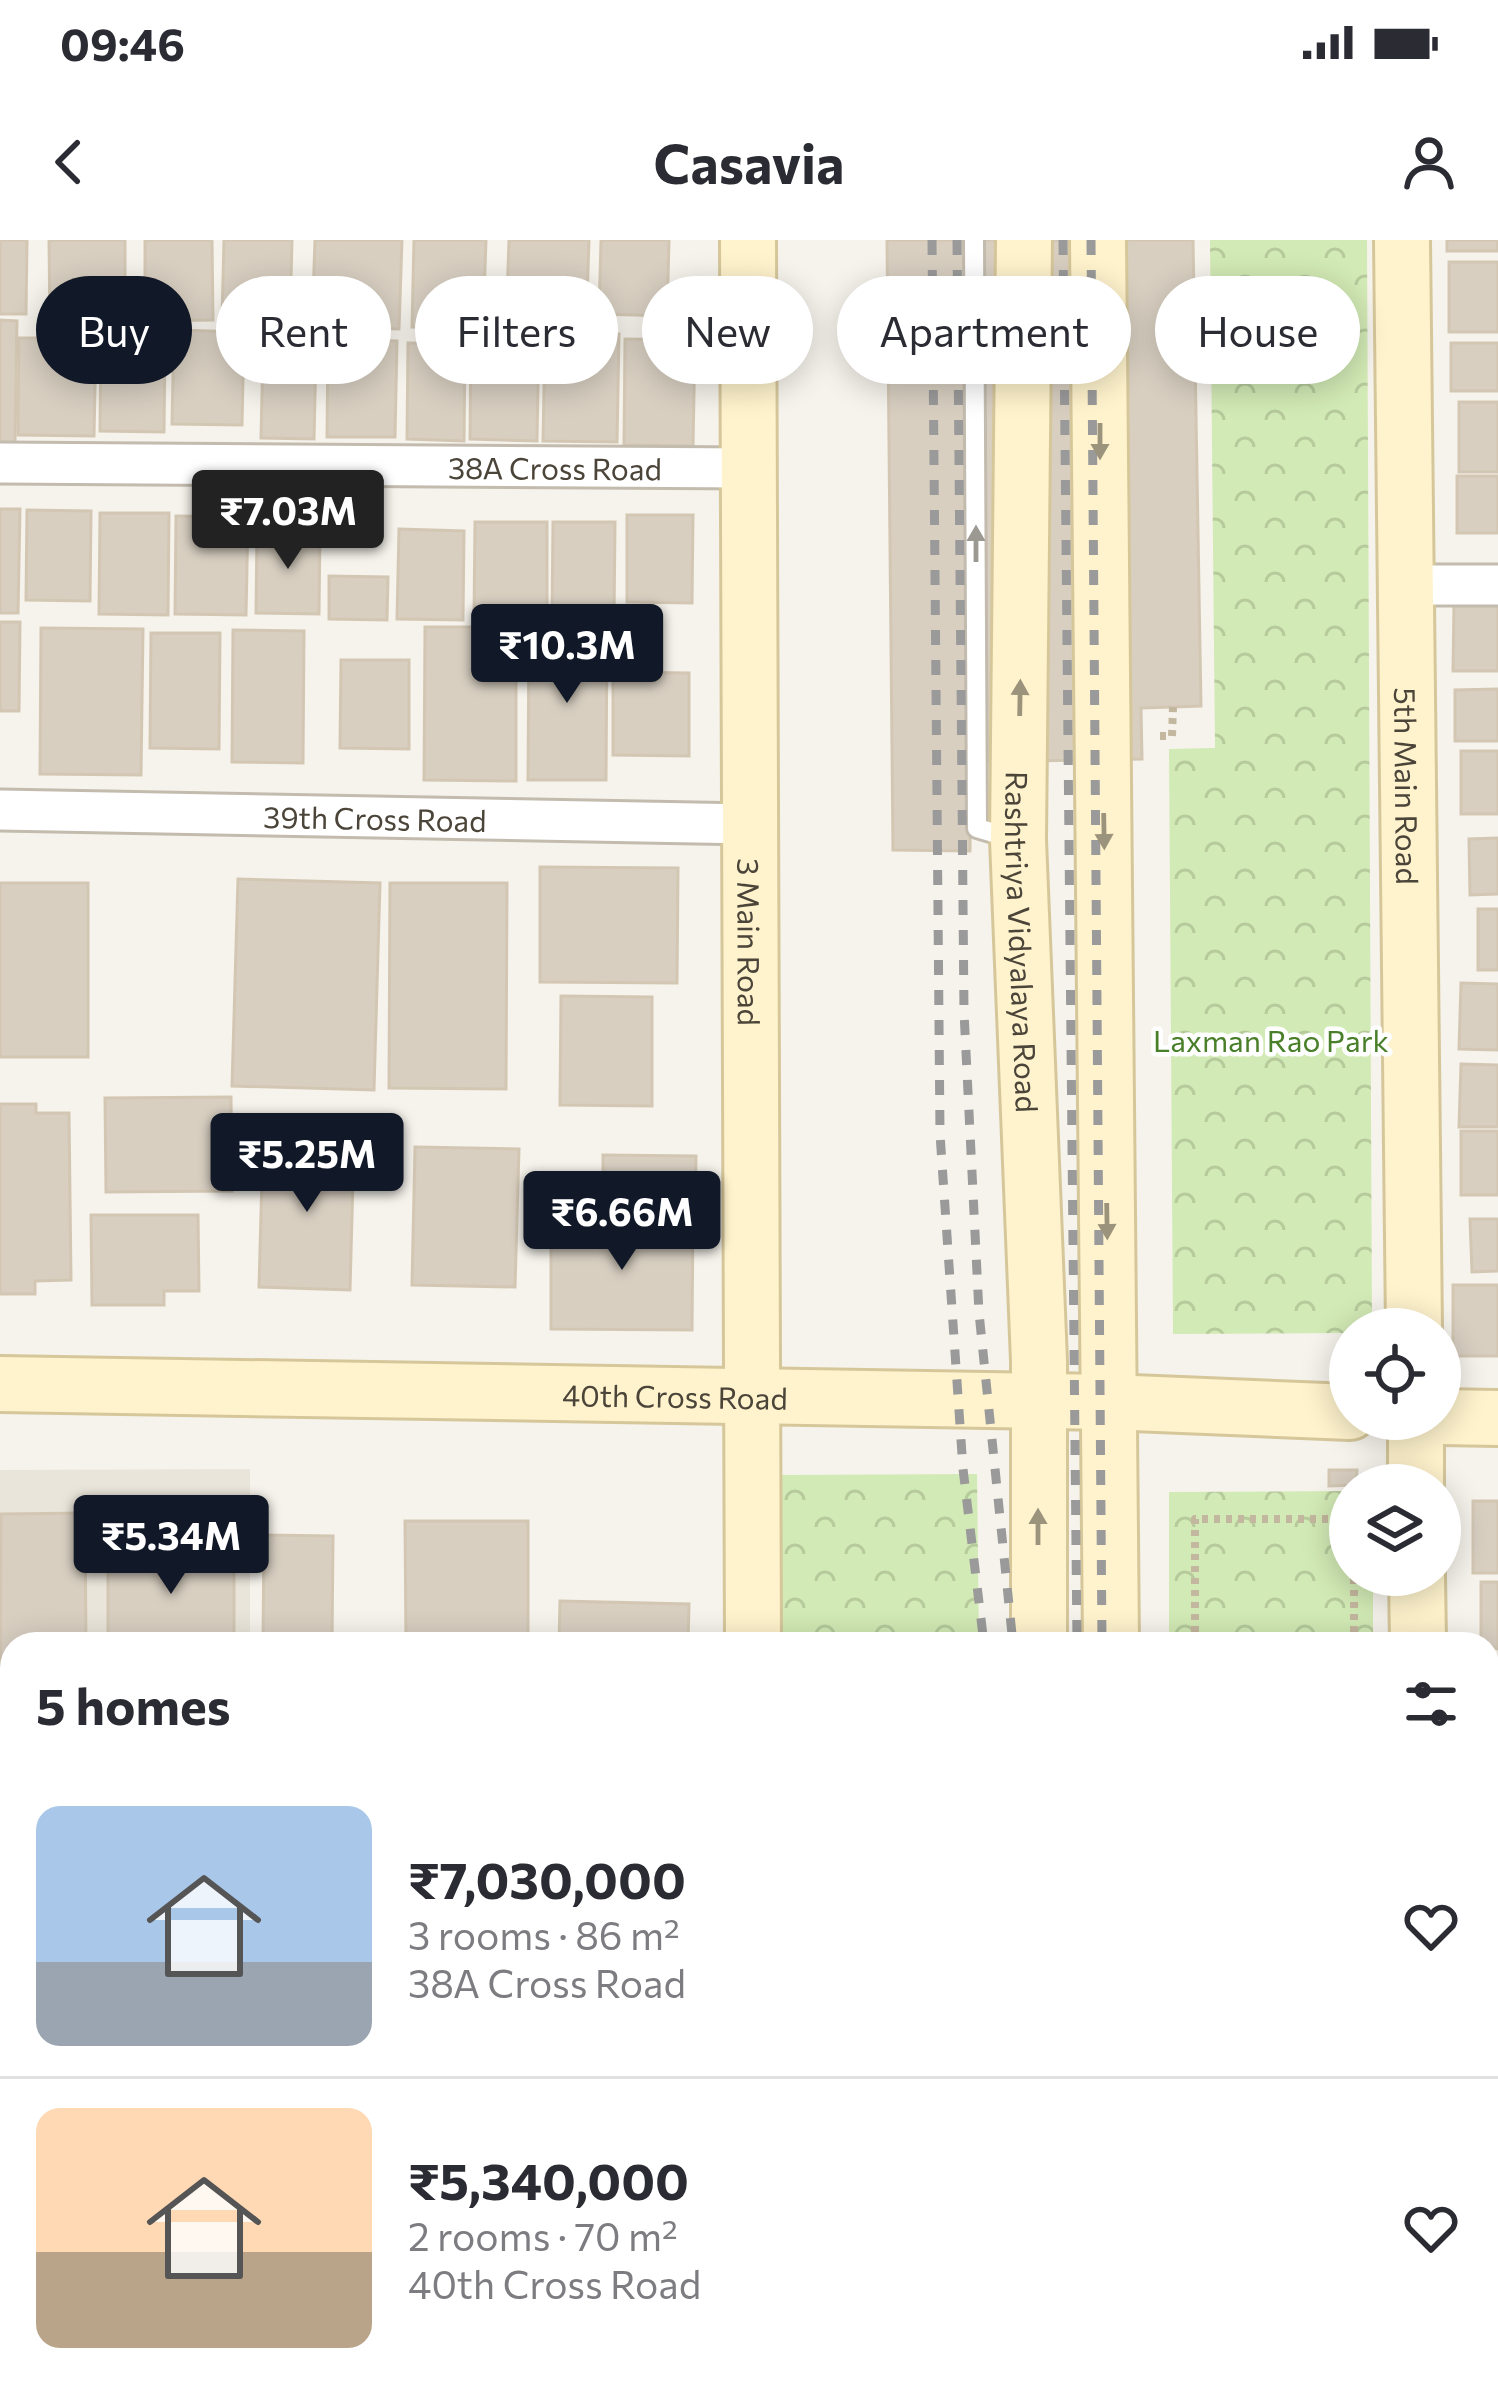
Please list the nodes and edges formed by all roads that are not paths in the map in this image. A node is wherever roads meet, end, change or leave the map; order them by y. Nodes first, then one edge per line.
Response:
1 (748, 240) edge
2 (974, 240) edge
3 (1024, 240) edge
4 (1099, 240) edge
5 (1402, 240) edge
6 (0, 463) edge
7 (748, 468) junction
8 (1406, 585) junction
9 (1498, 585) edge
10 (0, 811) edge
11 (750, 824) junction
12 (1018, 840) junction
13 (1414, 1308) edge
14 (0, 1384) edge
15 (753, 1396) junction
16 (1039, 1401) junction
17 (1109, 1402) junction
18 (1329, 1411) edge
19 (1461, 1418) edge
20 (1498, 1418) edge
21 (1417, 1596) edge
22 (753, 1632) edge
23 (1039, 1632) edge
24 (1111, 1632) edge
25 (1418, 1632) edge

1 - 7 street, 3 Main Road
12 -> 2 lane
12 -> 3 street, Rashtriya Vidyalaya Road
4 -> 17 street
5 - 8 street, 5th Main Road
6 - 7 street, 38A Cross Road
7 - 11 street, 3 Main Road
8 - 9 street
8 - 13 street, 5th Main Road
10 - 11 street, 39th Cross Road
11 - 15 street, 3 Main Road
12 - 16 street, Rashtriya Vidyalaya Road
14 - 15 street, 40th Cross Road
15 - 16 street, 40th Cross Road
15 - 22 street, 3 Main Road
16 - 17 street, 40th Cross Road
23 -> 16 street, Rashtriya Vidyalaya Road
17 - 18 street, 40th Cross Road
17 - 24 street
19 - 20 street
21 - 25 street

